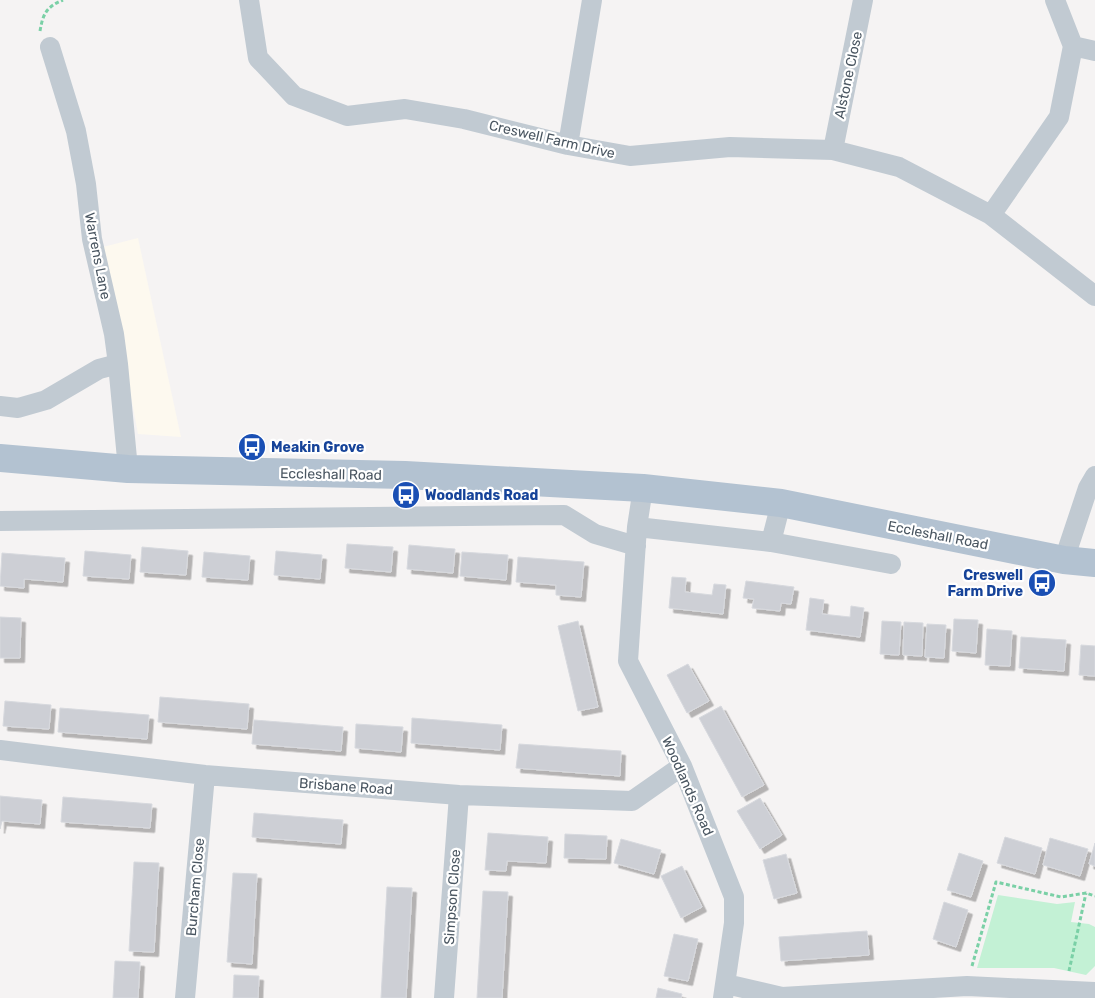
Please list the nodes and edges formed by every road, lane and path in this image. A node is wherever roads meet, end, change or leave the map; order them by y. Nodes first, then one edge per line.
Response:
1 (248, 0) edge
2 (592, 0) edge
3 (864, 0) edge
4 (1055, 0) edge
5 (1073, 46) junction
6 (50, 47) dead end
7 (1095, 51) edge
8 (568, 145) junction
9 (833, 150) junction
10 (991, 215) junction
11 (1095, 296) edge
12 (118, 364) junction
13 (0, 406) edge
14 (0, 458) edge
15 (128, 469) junction
16 (1095, 476) edge
17 (643, 488) junction
18 (781, 504) junction
19 (0, 521) edge
20 (636, 536) junction
21 (771, 542) junction
22 (1064, 560) junction
23 (1095, 563) edge
24 (892, 564) dead end
25 (0, 750) edge
26 (682, 766) junction
27 (205, 775) junction
28 (459, 795) junction
29 (1086, 894) junction
30 (1095, 896) edge
31 (967, 986) junction
32 (724, 991) edge
33 (1051, 992) edge
34 (1095, 992) edge
35 (186, 998) edge
36 (444, 998) edge

1 - 8 street, Creswell Farm Drive
2 - 8 street
3 - 9 street, Alstone Close
4 - 5 street
5 - 7 street
5 - 10 street
6 - 12 street, Warrens Lane
8 - 9 street, Creswell Farm Drive
9 - 10 street, Creswell Farm Drive
10 - 11 street, Creswell Farm Drive
12 - 13 street
12 - 15 street, Warrens Lane
14 - 15 main road, Eccleshall Road
15 - 17 main road, Eccleshall Road
16 - 22 street
17 - 18 main road, Eccleshall Road
17 - 20 street, Woodlands Road
18 - 21 street
18 - 22 main road, Eccleshall Road
19 - 20 street
20 - 21 street
20 - 26 street, Woodlands Road
21 - 24 street
22 - 23 main road, Eccleshall Road
25 - 27 street, Brisbane Road
26 - 28 street, Brisbane Road
26 - 32 street, Woodlands Road
27 - 28 street, Brisbane Road
27 - 35 street, Burcham Close
28 - 36 street, Simpson Close
29 - 30 path
29 - 31 path
29 - 33 path
31 - 32 street
31 - 33 street
33 - 34 street

